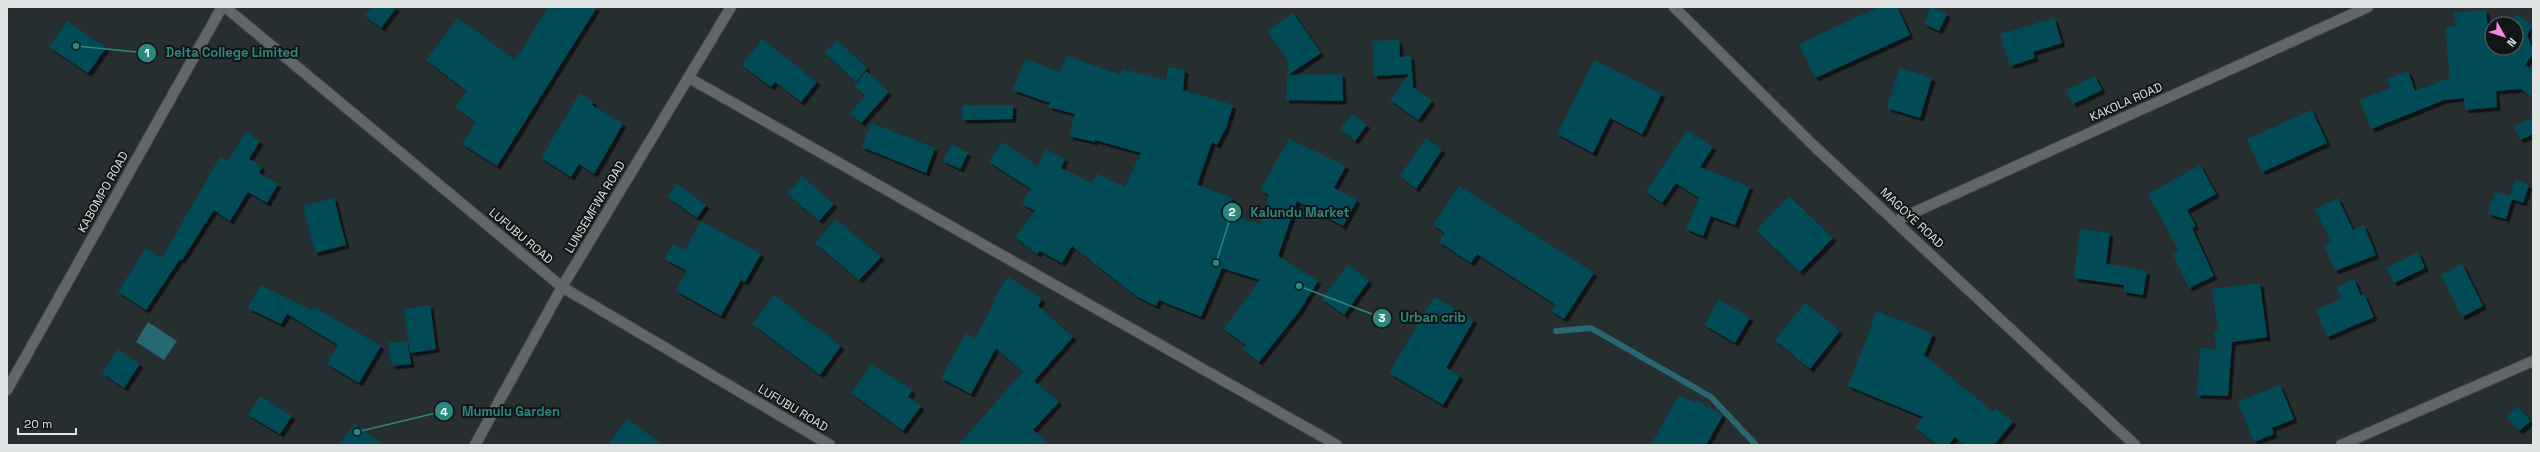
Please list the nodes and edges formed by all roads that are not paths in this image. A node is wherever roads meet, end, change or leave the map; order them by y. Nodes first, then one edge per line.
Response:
1 (222, 7) edge
2 (225, 7) edge
3 (731, 7) edge
4 (1674, 7) edge
5 (2368, 7) edge
6 (690, 78) junction
7 (1895, 221) junction
8 (562, 287) junction
9 (2533, 361) edge
10 (7, 390) edge
11 (475, 445) edge
12 (830, 445) edge
13 (1338, 445) edge
14 (2136, 445) edge
15 (2341, 445) edge

1 - 10 street, KABOMPO ROAD
2 - 8 street, LUFUBU ROAD
3 - 6 street, LUNSEMFWA ROAD
4 - 7 street, MAGOYE ROAD
5 - 7 street, KAKOLA ROAD
6 - 8 street, LUNSEMFWA ROAD
6 - 13 street
7 - 14 street, MAGOYE ROAD
8 - 11 street, LUNSEMFWA ROAD
8 - 12 street, LUFUBU ROAD
9 - 15 street

